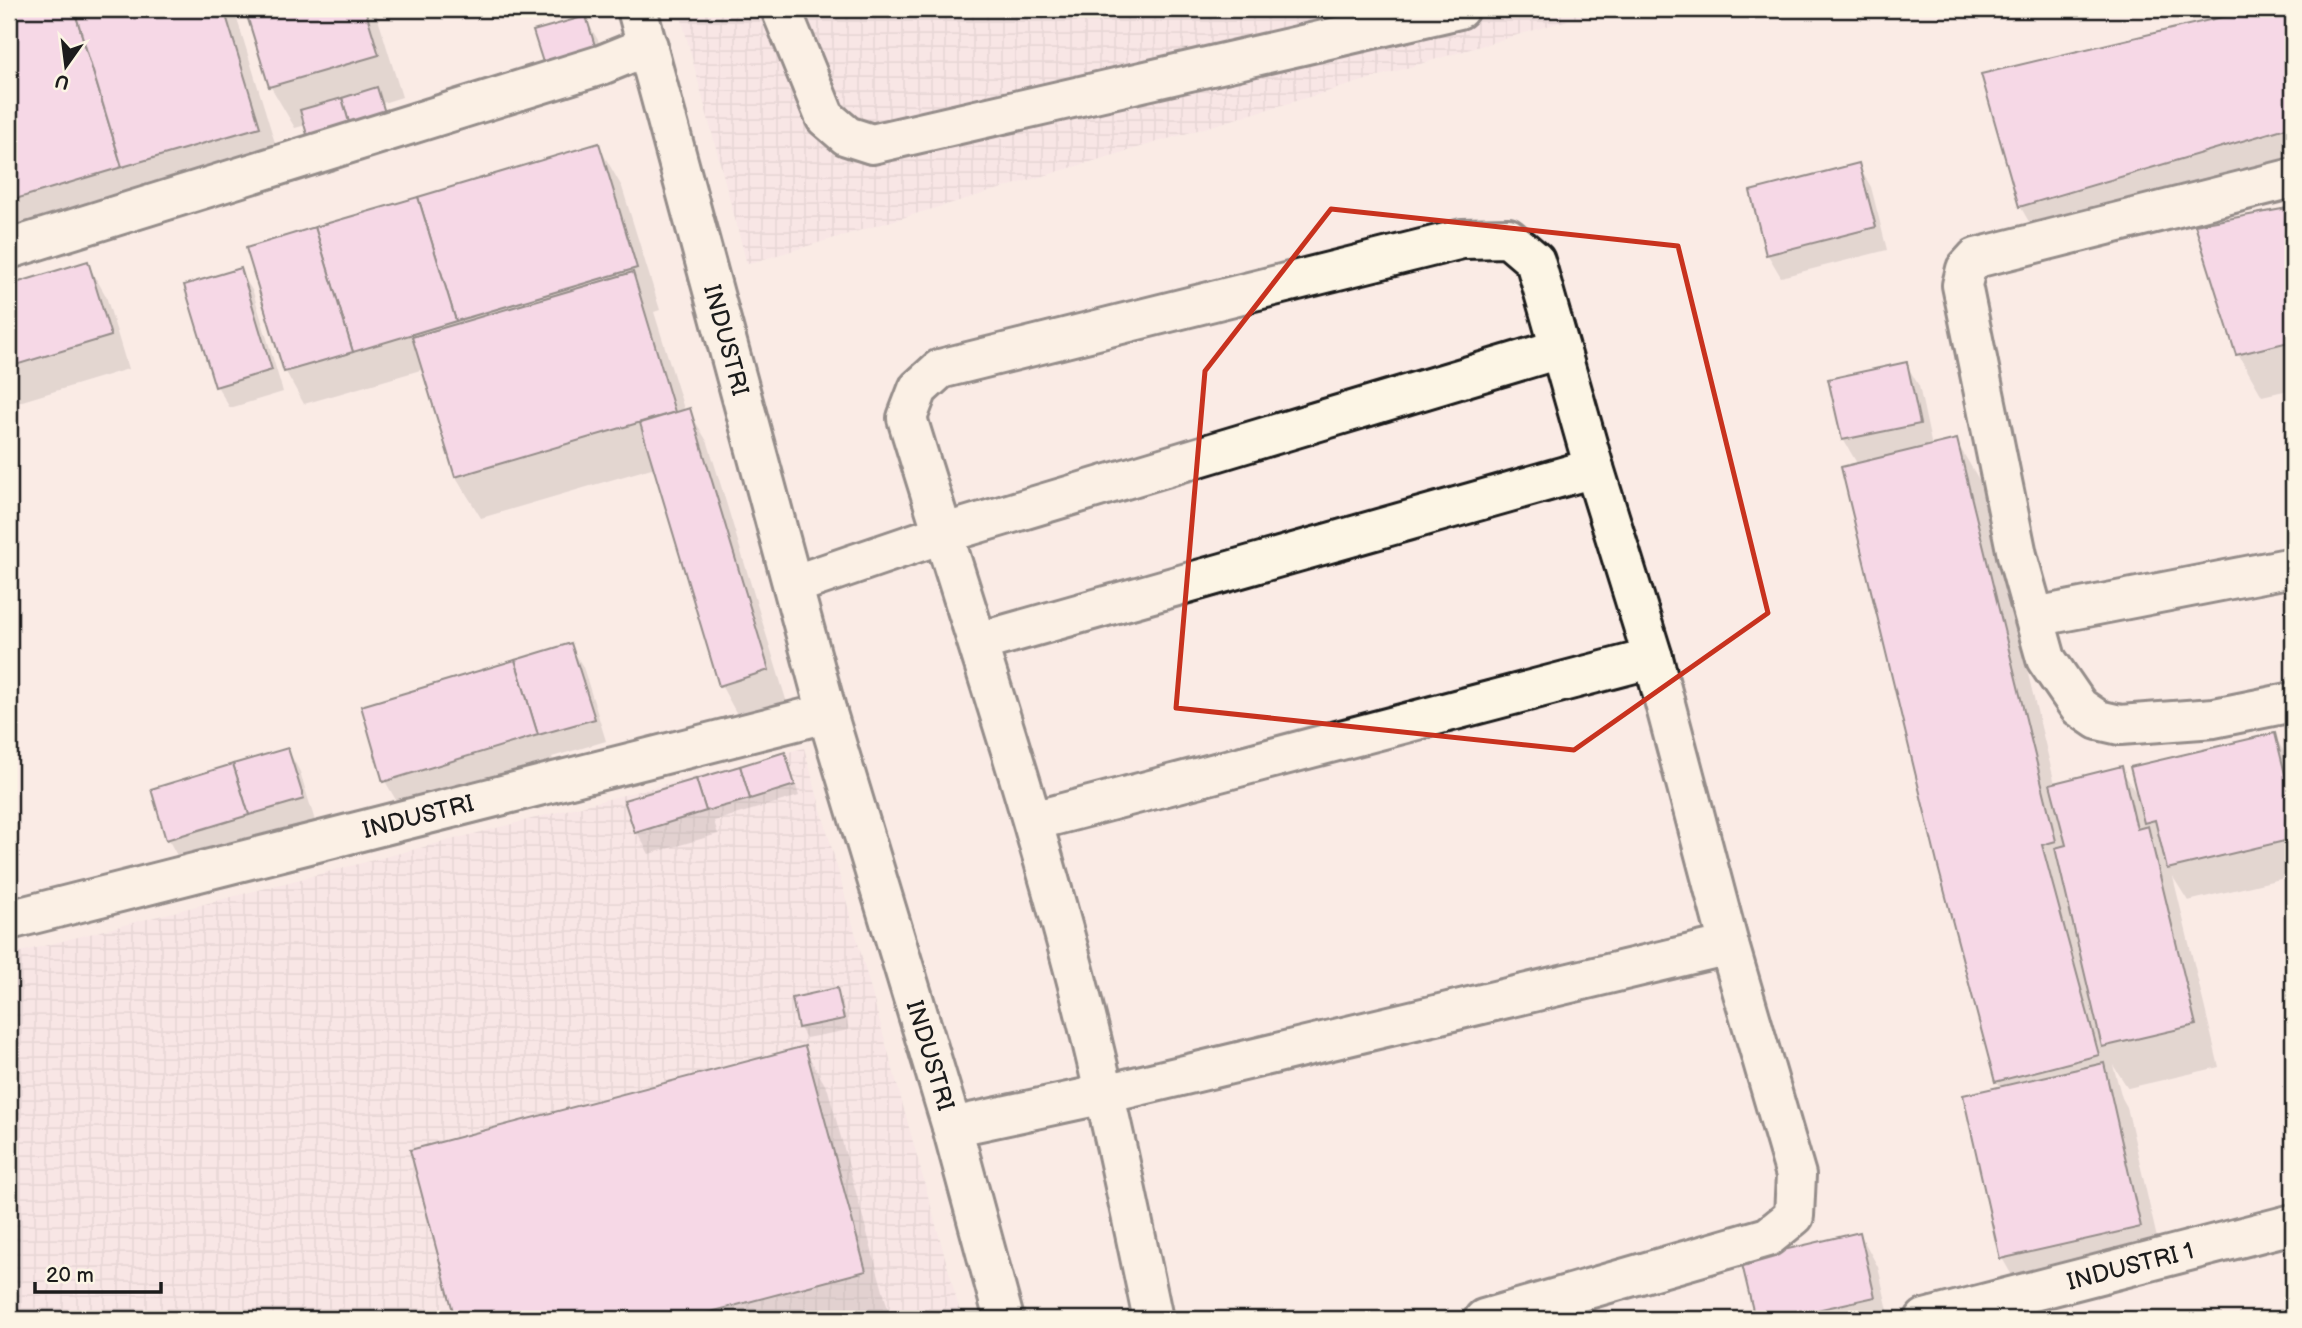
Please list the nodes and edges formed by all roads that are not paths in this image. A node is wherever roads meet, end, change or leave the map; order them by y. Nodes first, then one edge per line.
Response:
1 (637, 9) edge
2 (780, 9) edge
3 (1459, 9) edge
4 (648, 46) junction
5 (2293, 178) edge
6 (9, 249) edge
7 (1559, 349) junction
8 (1594, 468) junction
9 (942, 534) junction
10 (2293, 567) edge
11 (793, 584) junction
12 (2035, 617) junction
13 (979, 642) junction
14 (1653, 658) junction
15 (2293, 702) edge
16 (827, 713) junction
17 (1033, 821) junction
18 (9, 920) edge
19 (1729, 945) junction
20 (1105, 1094) junction
21 (952, 1127) junction
22 (2293, 1224) edge
23 (1004, 1319) edge
24 (1153, 1319) edge
25 (1484, 1319) edge
26 (1925, 1319) edge

1 - 4 lane, INDUSTRI
2 - 3 lane
4 - 6 lane
4 - 11 lane, INDUSTRI
5 - 12 lane
7 - 8 lane
7 - 9 lane
7 - 9 lane
8 - 13 lane
8 - 14 lane
9 - 11 lane
9 - 13 lane
10 - 12 lane
11 - 16 lane, INDUSTRI
12 - 15 lane
13 - 17 lane
14 - 17 lane
14 - 19 lane
16 - 18 lane, INDUSTRI
16 - 21 lane, INDUSTRI
17 - 20 lane
19 - 20 lane
19 - 25 lane
20 - 21 lane
20 - 24 lane
21 - 23 lane, INDUSTRI
22 - 26 lane, INDUSTRI 1

